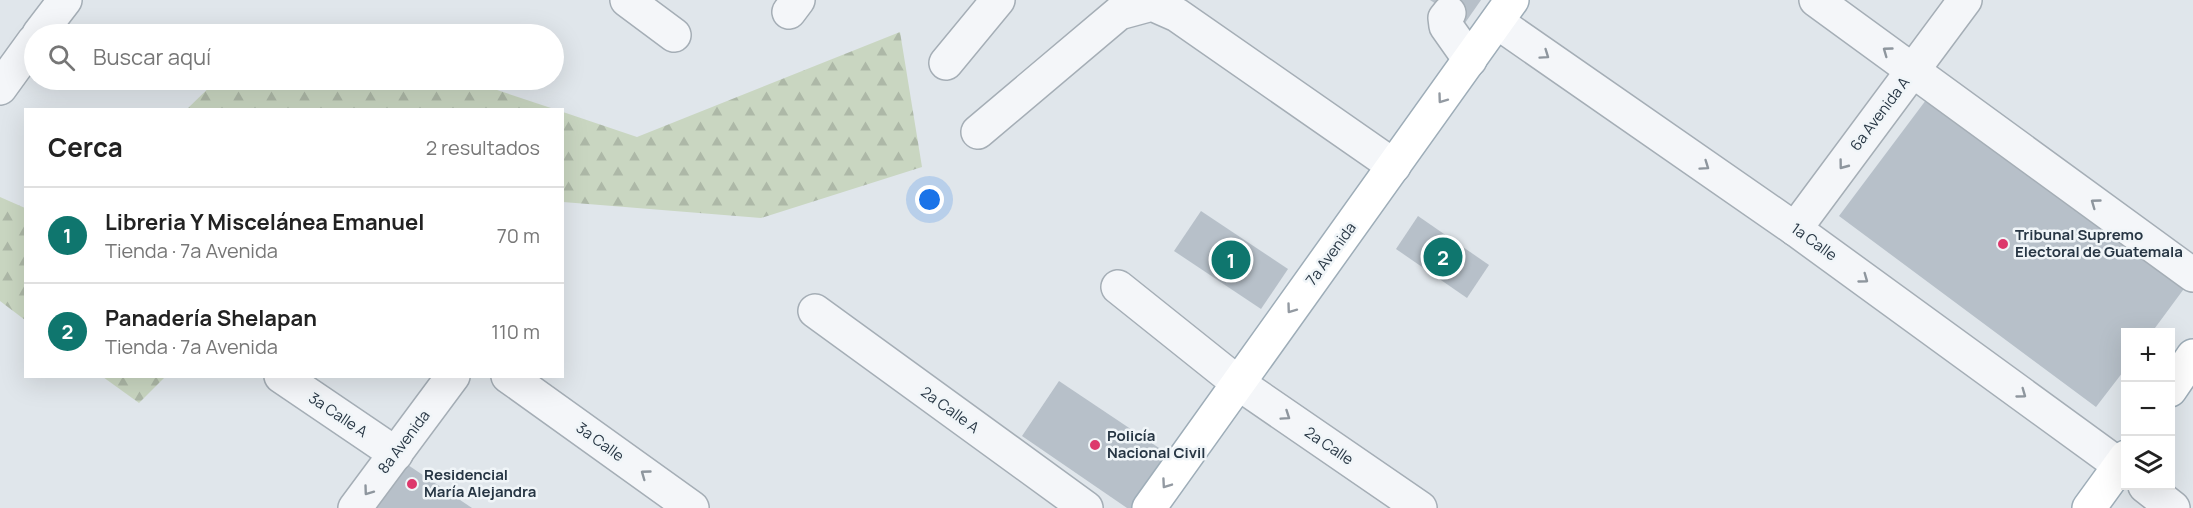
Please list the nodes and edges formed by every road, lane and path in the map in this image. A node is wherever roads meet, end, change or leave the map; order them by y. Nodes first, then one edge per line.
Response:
1 (65, 0) edge
2 (627, 0) edge
3 (998, 0) edge
4 (1816, 0) edge
5 (1965, 0) edge
6 (1505, 11) edge
7 (1449, 13) dead end
8 (47, 24) edge
9 (674, 35) dead end
10 (24, 55) edge
11 (1470, 60) junction
12 (946, 63) dead end
13 (1914, 70) junction
14 (0, 88) edge
15 (978, 132) dead end
16 (1394, 166) junction
17 (1796, 229) junction
18 (2193, 275) edge
19 (1118, 287) dead end
20 (815, 311) dead end
21 (2193, 356) edge
22 (284, 378) edge
23 (452, 378) edge
24 (511, 378) edge
25 (1238, 383) junction
26 (2175, 383) edge
27 (396, 454) junction
28 (2121, 462) edge
29 (2121, 468) edge
30 (2150, 490) edge
31 (355, 508) edge
32 (692, 508) edge
33 (1086, 508) edge
34 (1149, 508) edge
35 (1420, 508) edge
36 (2089, 508) edge
37 (2173, 508) edge

1 - 8 street
2 - 9 street
3 - 12 street
13 -> 4 street
5 - 13 street, 6a Avenida A
6 - 11 main road, 7a Avenida
6 -> 17 street, 1a Calle
7 - 11 street
10 - 14 street
11 -> 16 main road, 7a Avenida
13 -> 17 street, 6a Avenida A
18 -> 13 street
15 - 16 street
16 -> 25 main road, 7a Avenida
17 -> 28 street, 1a Calle
19 - 25 street, 2a Calle
20 - 33 street, 2a Calle A
21 - 26 main road
22 - 27 street, 3a Calle A
23 - 27 street, 8a Avenida
32 -> 24 street, 3a Calle
25 -> 34 main road, 7a Avenida
25 -> 35 street, 2a Calle
27 -> 31 street, 8a Avenida
29 - 36 main road
30 - 37 street

